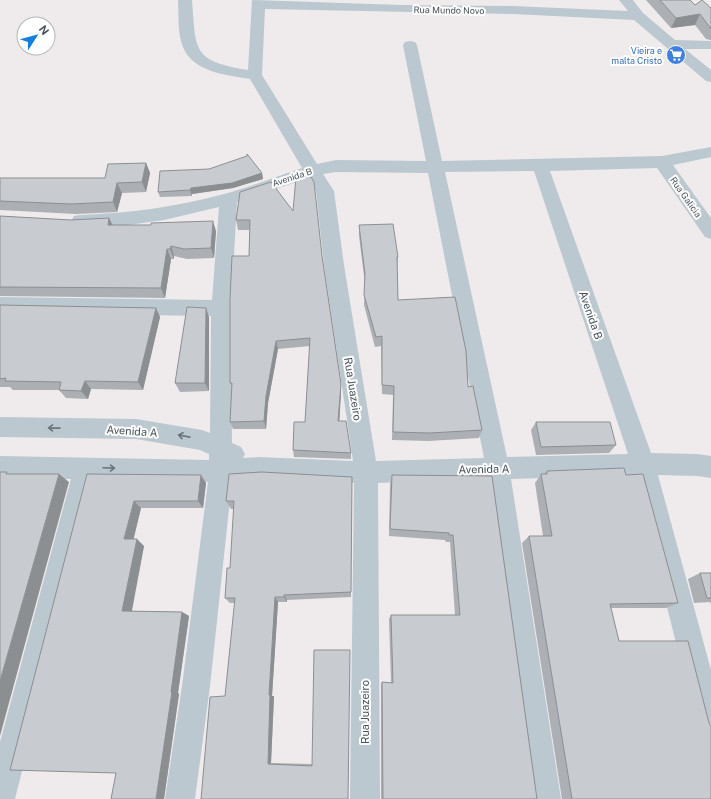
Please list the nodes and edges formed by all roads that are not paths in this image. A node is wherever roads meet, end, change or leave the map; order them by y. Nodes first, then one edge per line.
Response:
1 (185, 0) edge
2 (626, 0) edge
3 (259, 3) edge
4 (400, 5) edge
5 (510, 5) edge
6 (638, 16) junction
7 (671, 44) junction
8 (711, 44) edge
9 (410, 45) dead end
10 (255, 75) junction
11 (711, 78) edge
12 (711, 152) edge
13 (662, 162) junction
14 (540, 165) junction
15 (434, 167) junction
16 (313, 170) junction
17 (228, 199) junction
18 (65, 221) edge
19 (711, 232) edge
20 (0, 305) edge
21 (221, 308) junction
22 (0, 428) edge
23 (220, 448) junction
24 (643, 464) junction
25 (0, 467) edge
26 (86, 468) junction
27 (258, 468) junction
28 (711, 468) edge
29 (498, 469) junction
30 (221, 471) junction
31 (366, 472) junction
32 (711, 723) edge
33 (0, 799) edge
34 (180, 799) edge
35 (364, 799) edge
36 (546, 799) edge

1 - 10 street
2 - 6 street
3 - 4 street, Rua Mundo Novo
3 - 10 street
4 - 5 street, Rua Mundo Novo
5 - 6 street, Rua Mundo Novo
6 - 7 street
7 - 8 street
7 - 11 street
9 - 15 street
10 - 16 street, Rua Juazeiro
12 - 13 street, Avenida B
13 - 14 street, Avenida B
13 - 19 street, Rua Galicia
14 - 15 street, Avenida B
14 - 24 street, Avenida B
15 - 16 street, Avenida B
15 - 29 street
16 - 17 street, Avenida B
16 - 31 street, Rua Juazeiro
17 - 18 street, Avenida B
17 - 21 street
20 - 21 street
21 - 23 street
23 -> 22 street, Avenida A
23 - 27 street, Avenida A
23 - 30 street
24 - 28 street, Avenida A
24 - 29 street, Avenida A
24 - 32 street, Avenida B
25 - 26 street, Avenida A
26 -> 30 street, Avenida A
26 - 33 street
27 - 30 street, Avenida A
27 - 31 street, Avenida A
29 - 31 street, Avenida A
29 - 36 street
30 - 34 street
31 - 35 street, Rua Juazeiro

